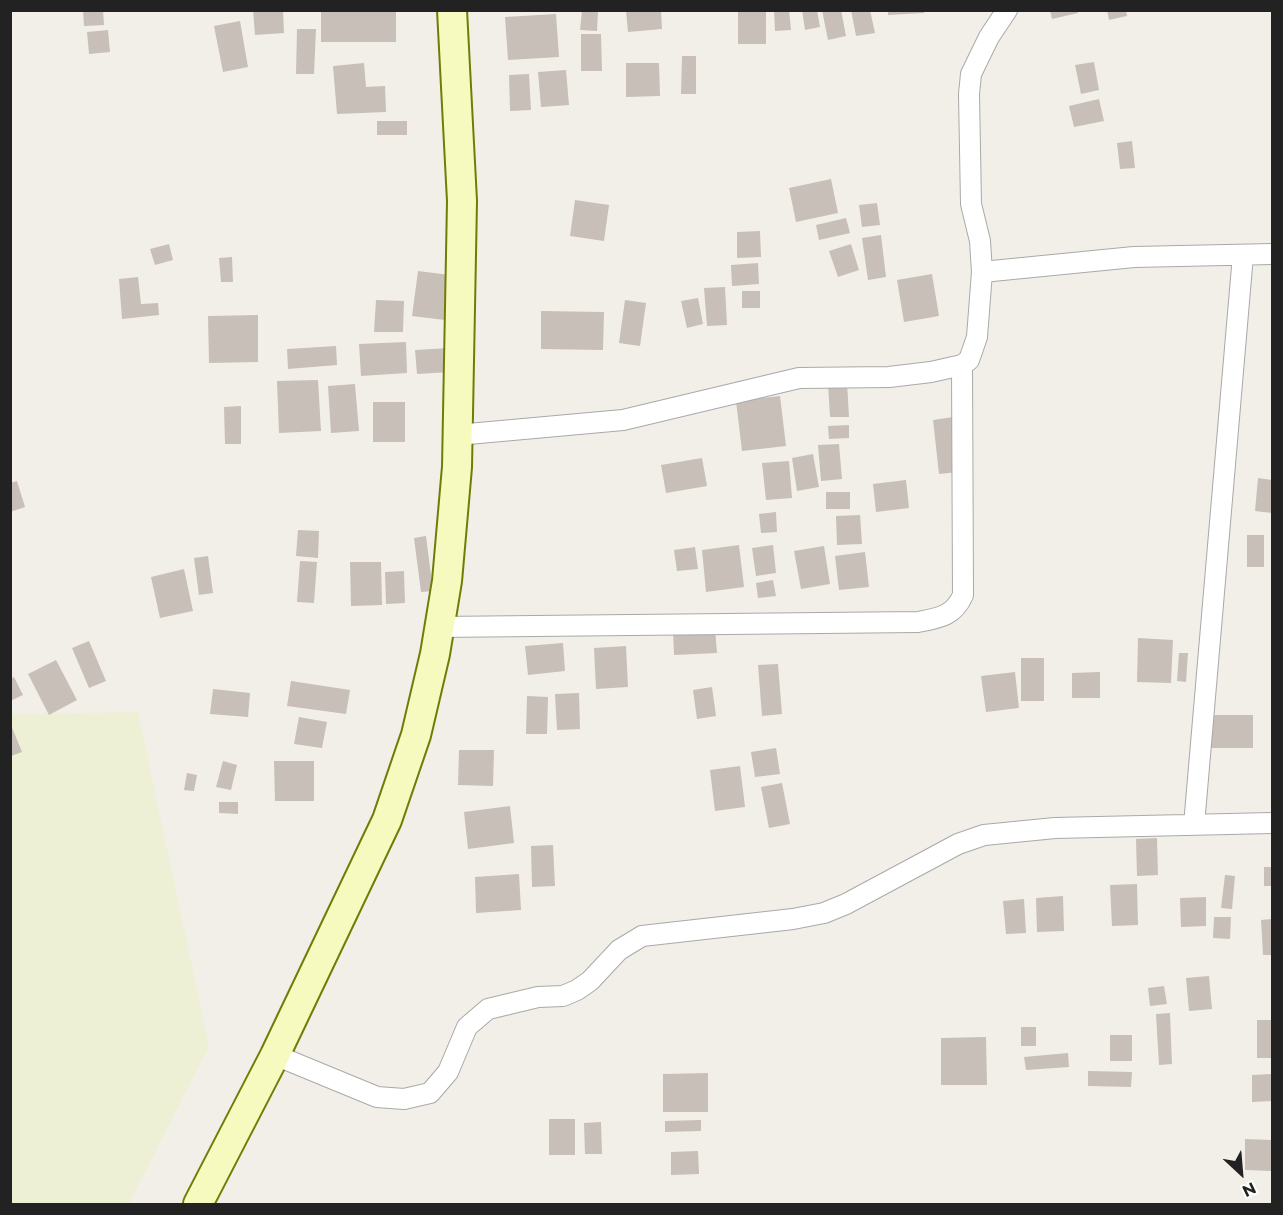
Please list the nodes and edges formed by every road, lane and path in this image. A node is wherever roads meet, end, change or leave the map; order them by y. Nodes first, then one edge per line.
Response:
1 (452, 10) edge
2 (1007, 10) edge
3 (1272, 254) edge
4 (1243, 255) junction
5 (982, 272) junction
6 (962, 365) junction
7 (457, 435) junction
8 (439, 627) junction
9 (1272, 822) edge
10 (1194, 825) junction
11 (275, 1055) junction
12 (198, 1204) edge

1 - 7 main road
2 - 5 street
3 - 4 street
4 - 5 street
4 - 10 street
5 - 6 street
6 - 7 street
6 - 8 street
7 - 8 main road
8 - 11 main road
9 - 10 street
10 - 11 street
11 - 12 main road

